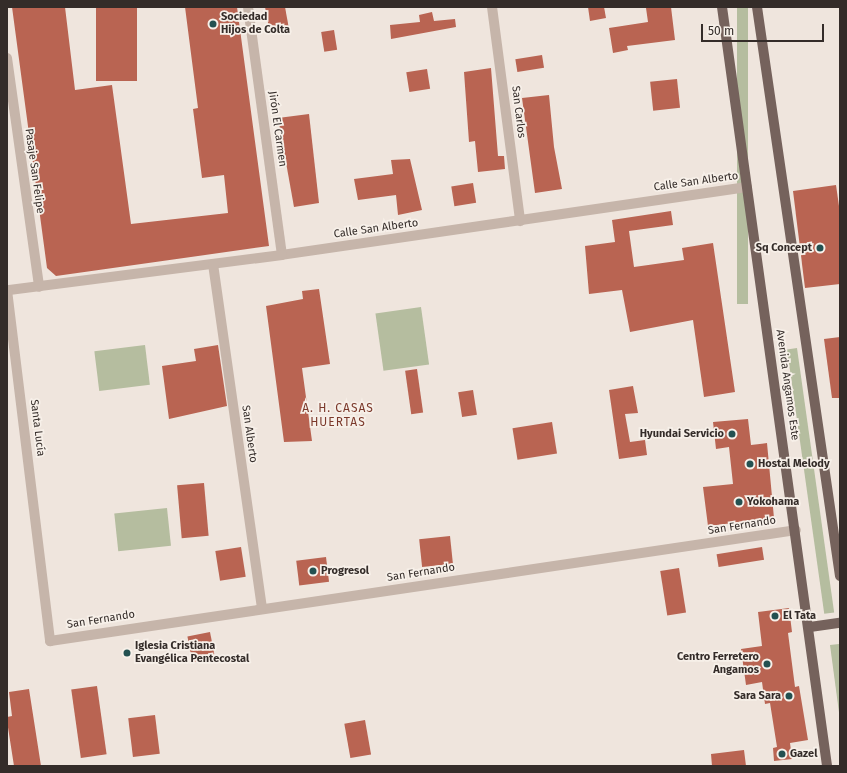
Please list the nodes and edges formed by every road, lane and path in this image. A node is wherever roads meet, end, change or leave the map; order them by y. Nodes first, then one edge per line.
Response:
1 (248, 7) edge
2 (492, 7) edge
3 (722, 7) edge
4 (757, 7) edge
5 (7, 58) edge
6 (747, 187) junction
7 (520, 220) junction
8 (282, 255) junction
9 (213, 264) junction
10 (39, 287) junction
11 (7, 290) edge
12 (796, 530) junction
13 (840, 576) edge
14 (262, 608) junction
15 (840, 623) edge
16 (810, 627) junction
17 (50, 641) joint
18 (827, 766) edge

1 - 8 street, Jirón El Carmen
2 - 7 street, San Carlos
3 - 6 main road, Avenida Angamos Este
4 - 13 main road
5 - 10 street, Pasaje San Felipe
6 - 7 street, Calle San Alberto
6 - 12 main road, Avenida Angamos Este
7 - 8 street, Calle San Alberto
8 - 9 street, Calle San Alberto
9 - 10 street, Calle San Alberto
9 - 14 street, San Alberto
10 - 11 street, Calle San Alberto
11 - 17 street, Santa Lucía
12 - 14 street, San Fernando
12 - 16 main road, Avenida Angamos Este
14 - 17 street, San Fernando
15 - 16 main road
16 - 18 main road, Avenida Angamos Este

